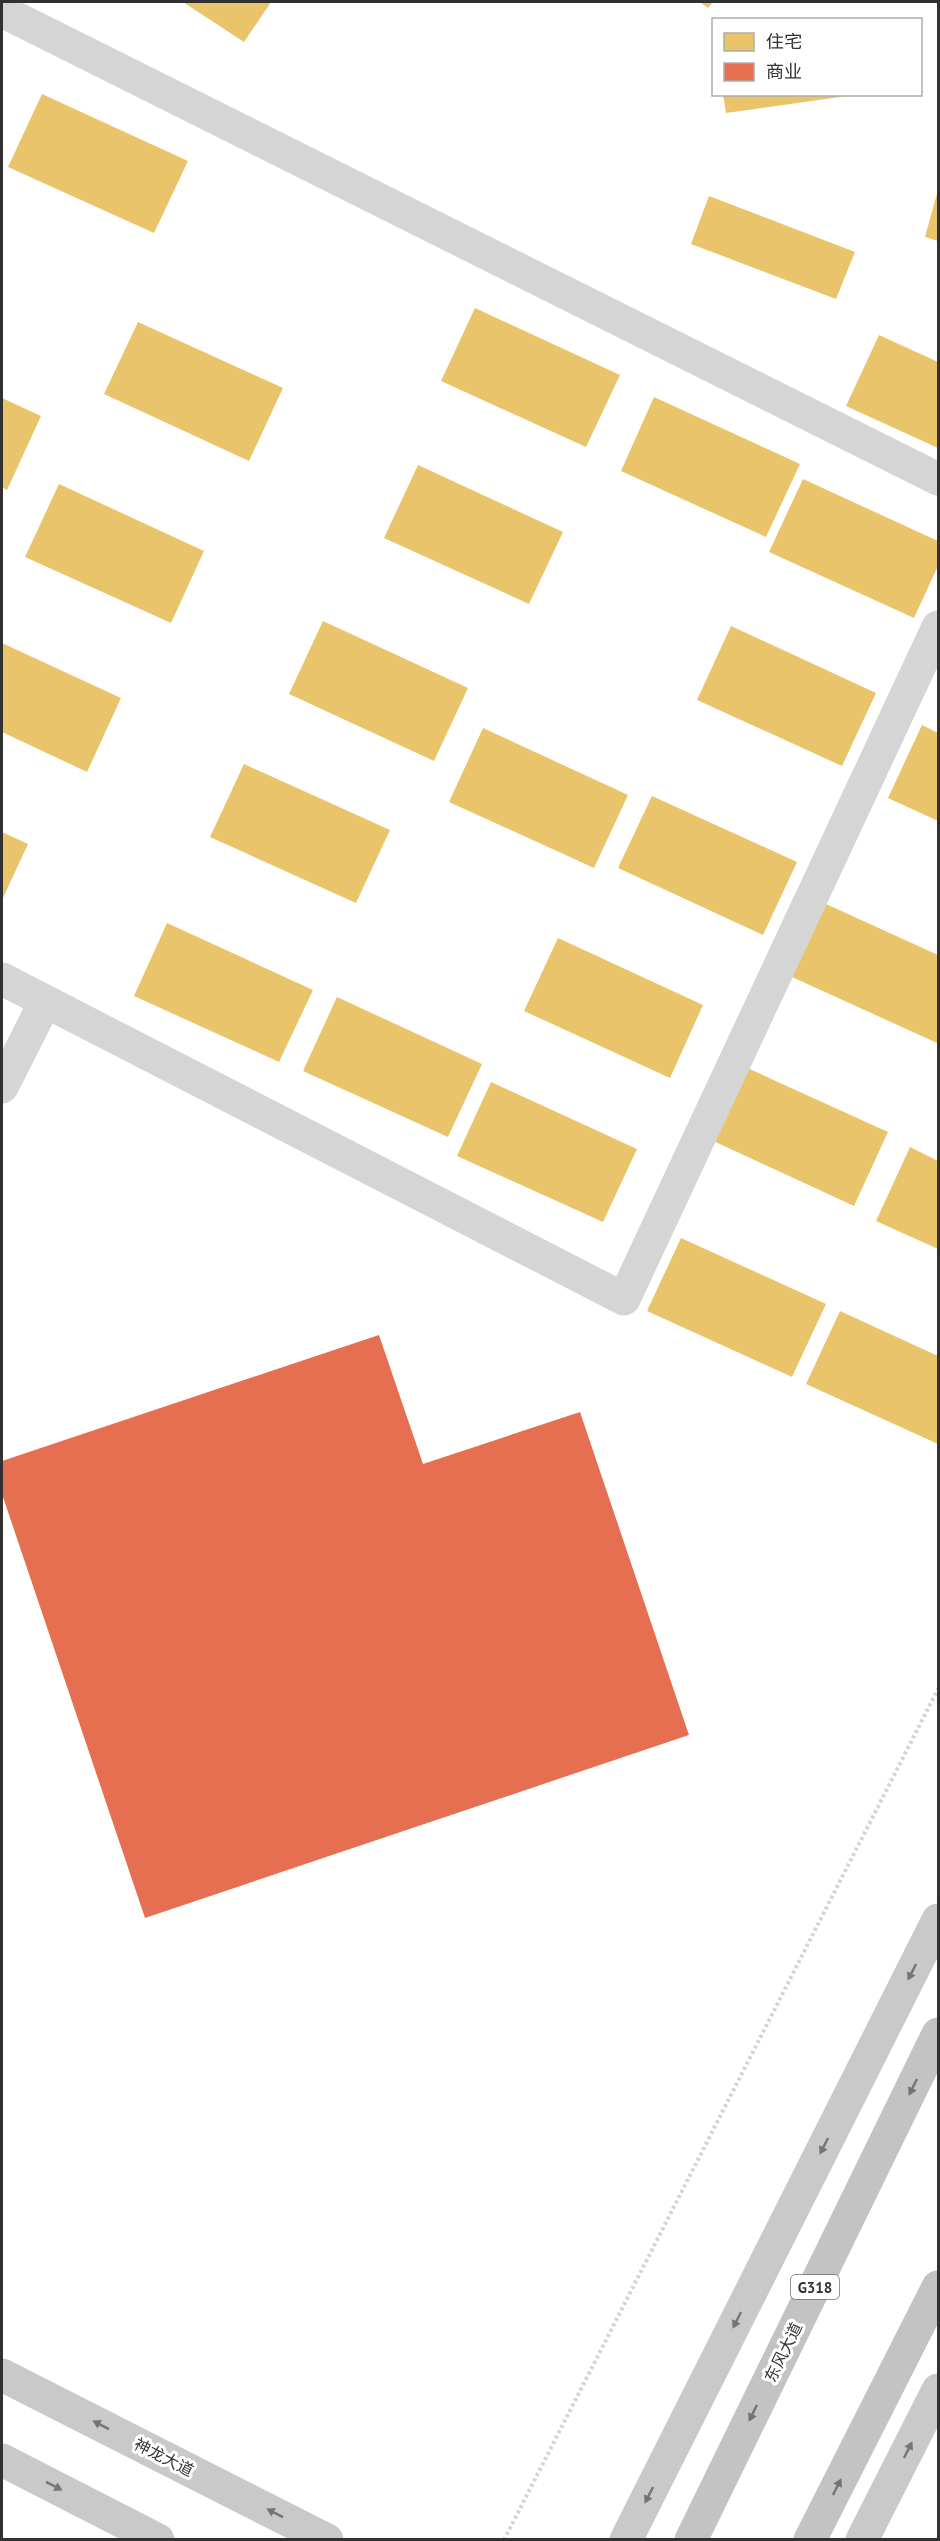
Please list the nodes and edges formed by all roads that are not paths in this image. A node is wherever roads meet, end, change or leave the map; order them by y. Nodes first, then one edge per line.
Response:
1 (2, 11) edge
2 (939, 479) edge
3 (939, 627) edge
4 (2, 979) edge
5 (45, 1002) junction
6 (2, 1087) edge
7 (939, 1920) edge
8 (939, 2034) edge
9 (939, 2286) edge
10 (2, 2375) edge
11 (939, 2390) edge
12 (2, 2460) edge
13 (158, 2540) edge
14 (327, 2540) edge
15 (626, 2540) edge
16 (691, 2540) edge
17 (810, 2540) edge
18 (862, 2540) edge

1 - 2 street
3 - 5 street
4 - 5 street
5 - 6 street
7 -> 15 main road
8 -> 16 highway, 东风大道 / G318
17 -> 9 highway
14 -> 10 main road, 神龙大道
18 -> 11 main road
12 -> 13 main road

